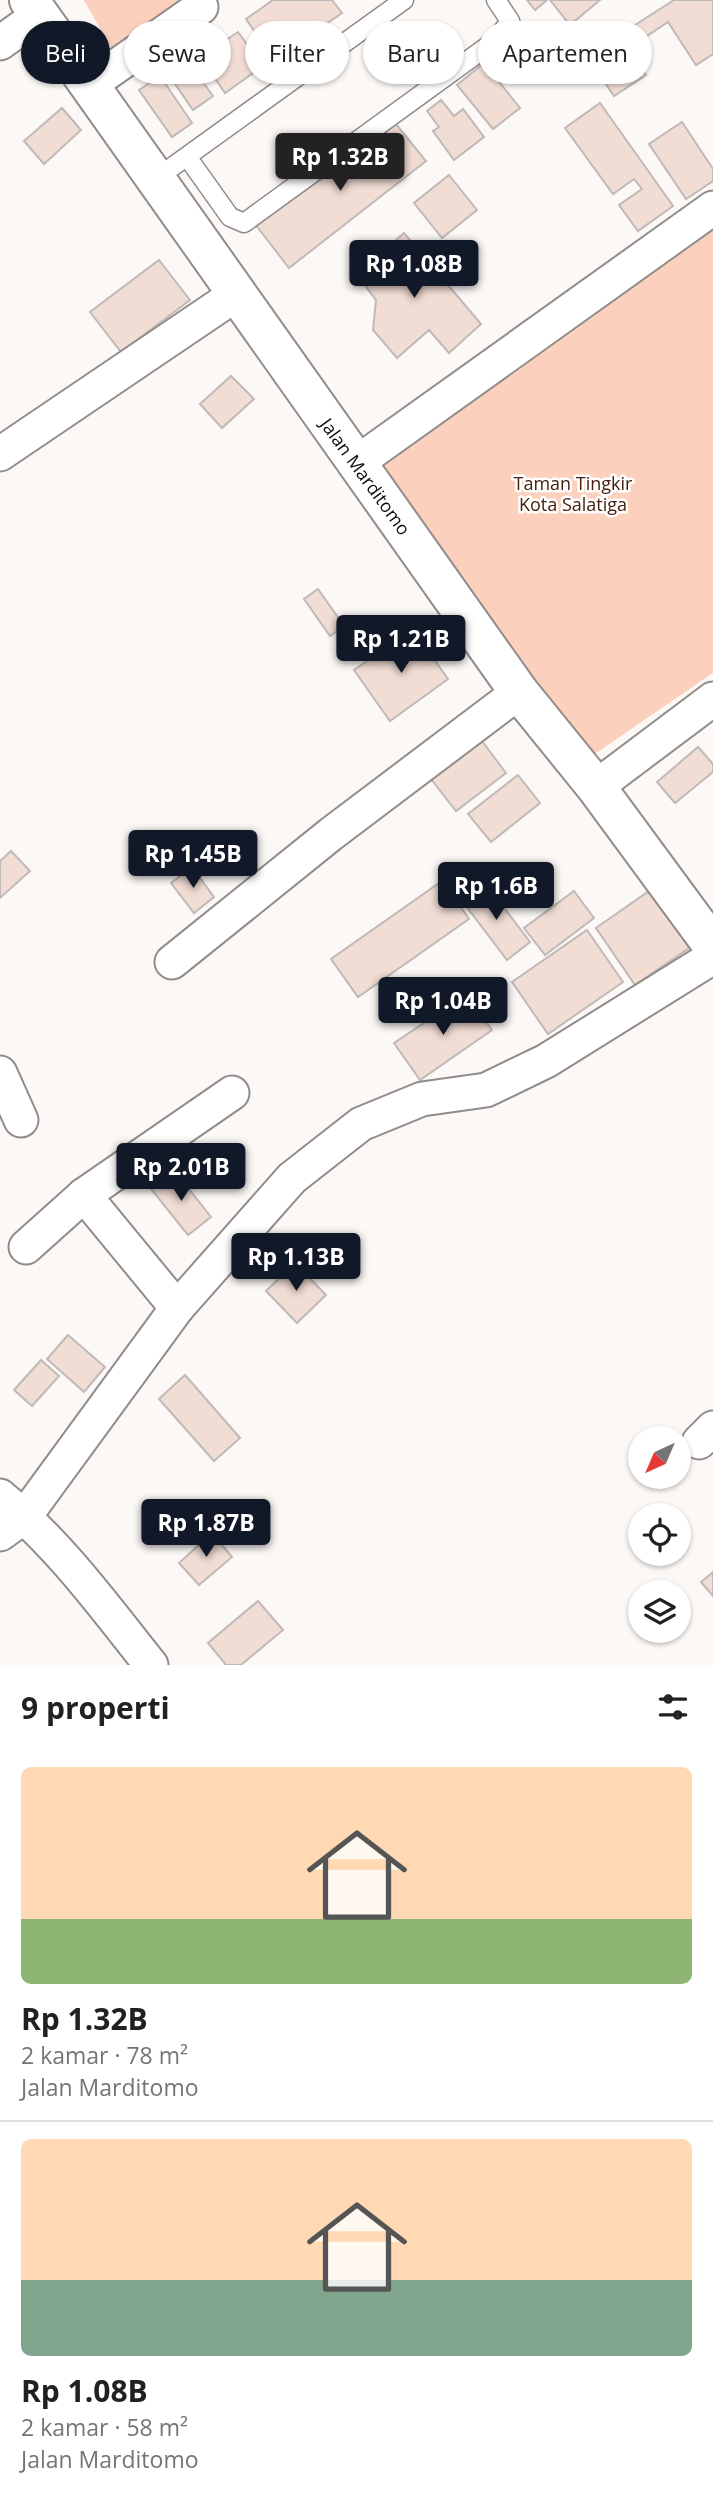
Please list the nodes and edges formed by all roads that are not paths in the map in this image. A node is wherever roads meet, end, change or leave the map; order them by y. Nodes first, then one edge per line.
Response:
1 (404, 0) edge
2 (496, 0) edge
3 (34, 7) edge
4 (201, 8) dead end
5 (0, 43) edge
6 (88, 86) junction
7 (188, 158) junction
8 (154, 180) junction
9 (713, 208) edge
10 (235, 295) junction
11 (0, 454) edge
12 (355, 464) junction
13 (519, 692) junction
14 (713, 699) edge
15 (596, 787) junction
16 (713, 946) edge
17 (713, 957) edge
18 (172, 962) dead end
19 (0, 1073) edge
20 (232, 1093) dead end
21 (21, 1120) dead end
22 (84, 1195) junction
23 (26, 1247) dead end
24 (177, 1308) junction
25 (8, 1515) edge
26 (151, 1665) edge

1 - 7 lane
2 - 7 lane
3 - 5 street
3 - 6 street, Jalan Marditomo
4 - 6 street
6 - 8 street, Jalan Marditomo
7 - 8 lane
8 - 10 street, Jalan Marditomo
9 - 12 street
10 - 11 street
10 - 12 street, Jalan Marditomo
12 - 13 street, Jalan Marditomo
13 - 15 street, Jalan Marditomo
13 - 18 street
14 - 15 street
15 - 16 street, Jalan Marditomo
17 - 24 street
19 - 21 street
20 - 22 street
22 - 23 street
22 - 24 street
24 - 25 street
25 - 26 street

